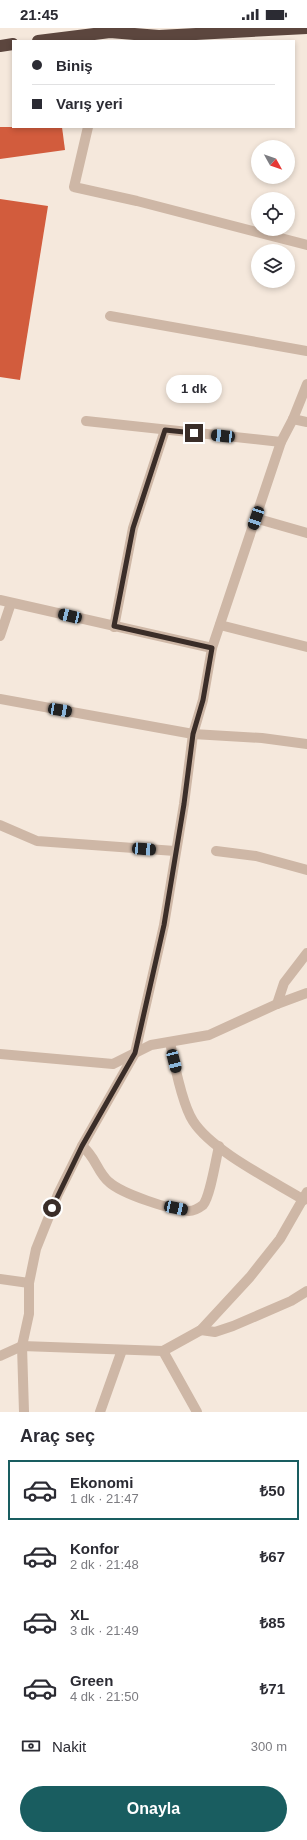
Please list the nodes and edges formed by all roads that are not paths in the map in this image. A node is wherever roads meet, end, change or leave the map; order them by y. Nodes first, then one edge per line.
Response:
1 (307, 28) edge
2 (109, 36) edge
3 (52, 40) edge
4 (12, 44) edge
5 (0, 46) edge
6 (88, 128) edge
7 (307, 245) edge
8 (110, 316) dead end
9 (307, 351) edge
10 (307, 384) edge
11 (293, 419) junction
12 (86, 421) dead end
13 (307, 422) edge
14 (165, 430) junction
15 (281, 442) junction
16 (256, 518) junction
17 (307, 533) edge
18 (0, 600) edge
19 (11, 603) junction
20 (220, 625) junction
21 (114, 626) junction
22 (0, 636) edge
23 (307, 647) edge
24 (212, 648) junction
25 (0, 700) edge
26 (193, 734) junction
27 (307, 744) edge
28 (0, 825) edge
29 (175, 851) junction
30 (216, 851) dead end
31 (307, 870) edge
32 (307, 954) edge
33 (307, 993) edge
34 (277, 1004) junction
35 (170, 1042) junction
36 (135, 1053) junction
37 (0, 1054) edge
38 (82, 1146) junction
39 (219, 1146) junction
40 (305, 1196) edge
41 (0, 1279) edge
42 (29, 1283) junction
43 (307, 1291) edge
44 (201, 1330) junction
45 (22, 1346) junction
46 (122, 1350) junction
47 (163, 1351) junction
48 (0, 1356) edge
49 (24, 1412) edge
50 (100, 1412) edge
51 (197, 1412) edge

1 - 2 highway
2 - 3 highway
4 - 5 highway
6 - 7 street
8 - 9 street
10 - 11 street
11 - 13 street
11 - 15 street
12 - 14 street
14 - 15 street
14 - 21 street
15 - 16 street
16 - 17 street
16 - 20 street
18 - 19 street
19 - 21 street
19 - 22 street
20 - 23 street
20 - 24 street
21 - 24 street
24 - 26 street
25 - 26 street
26 - 27 street
26 - 29 street
28 - 29 street
29 - 36 street
30 - 31 street
32 - 34 street
33 - 34 street
34 - 35 street
35 - 36 street
35 - 39 street
36 - 37 street
36 - 38 street
38 - 39 street
38 - 42 street
39 - 40 street
40 - 44 street
41 - 42 street
42 - 45 street
43 - 44 street
44 - 47 street
45 - 46 street
45 - 48 street
45 - 49 street
46 - 47 street
46 - 50 street
47 - 51 street

